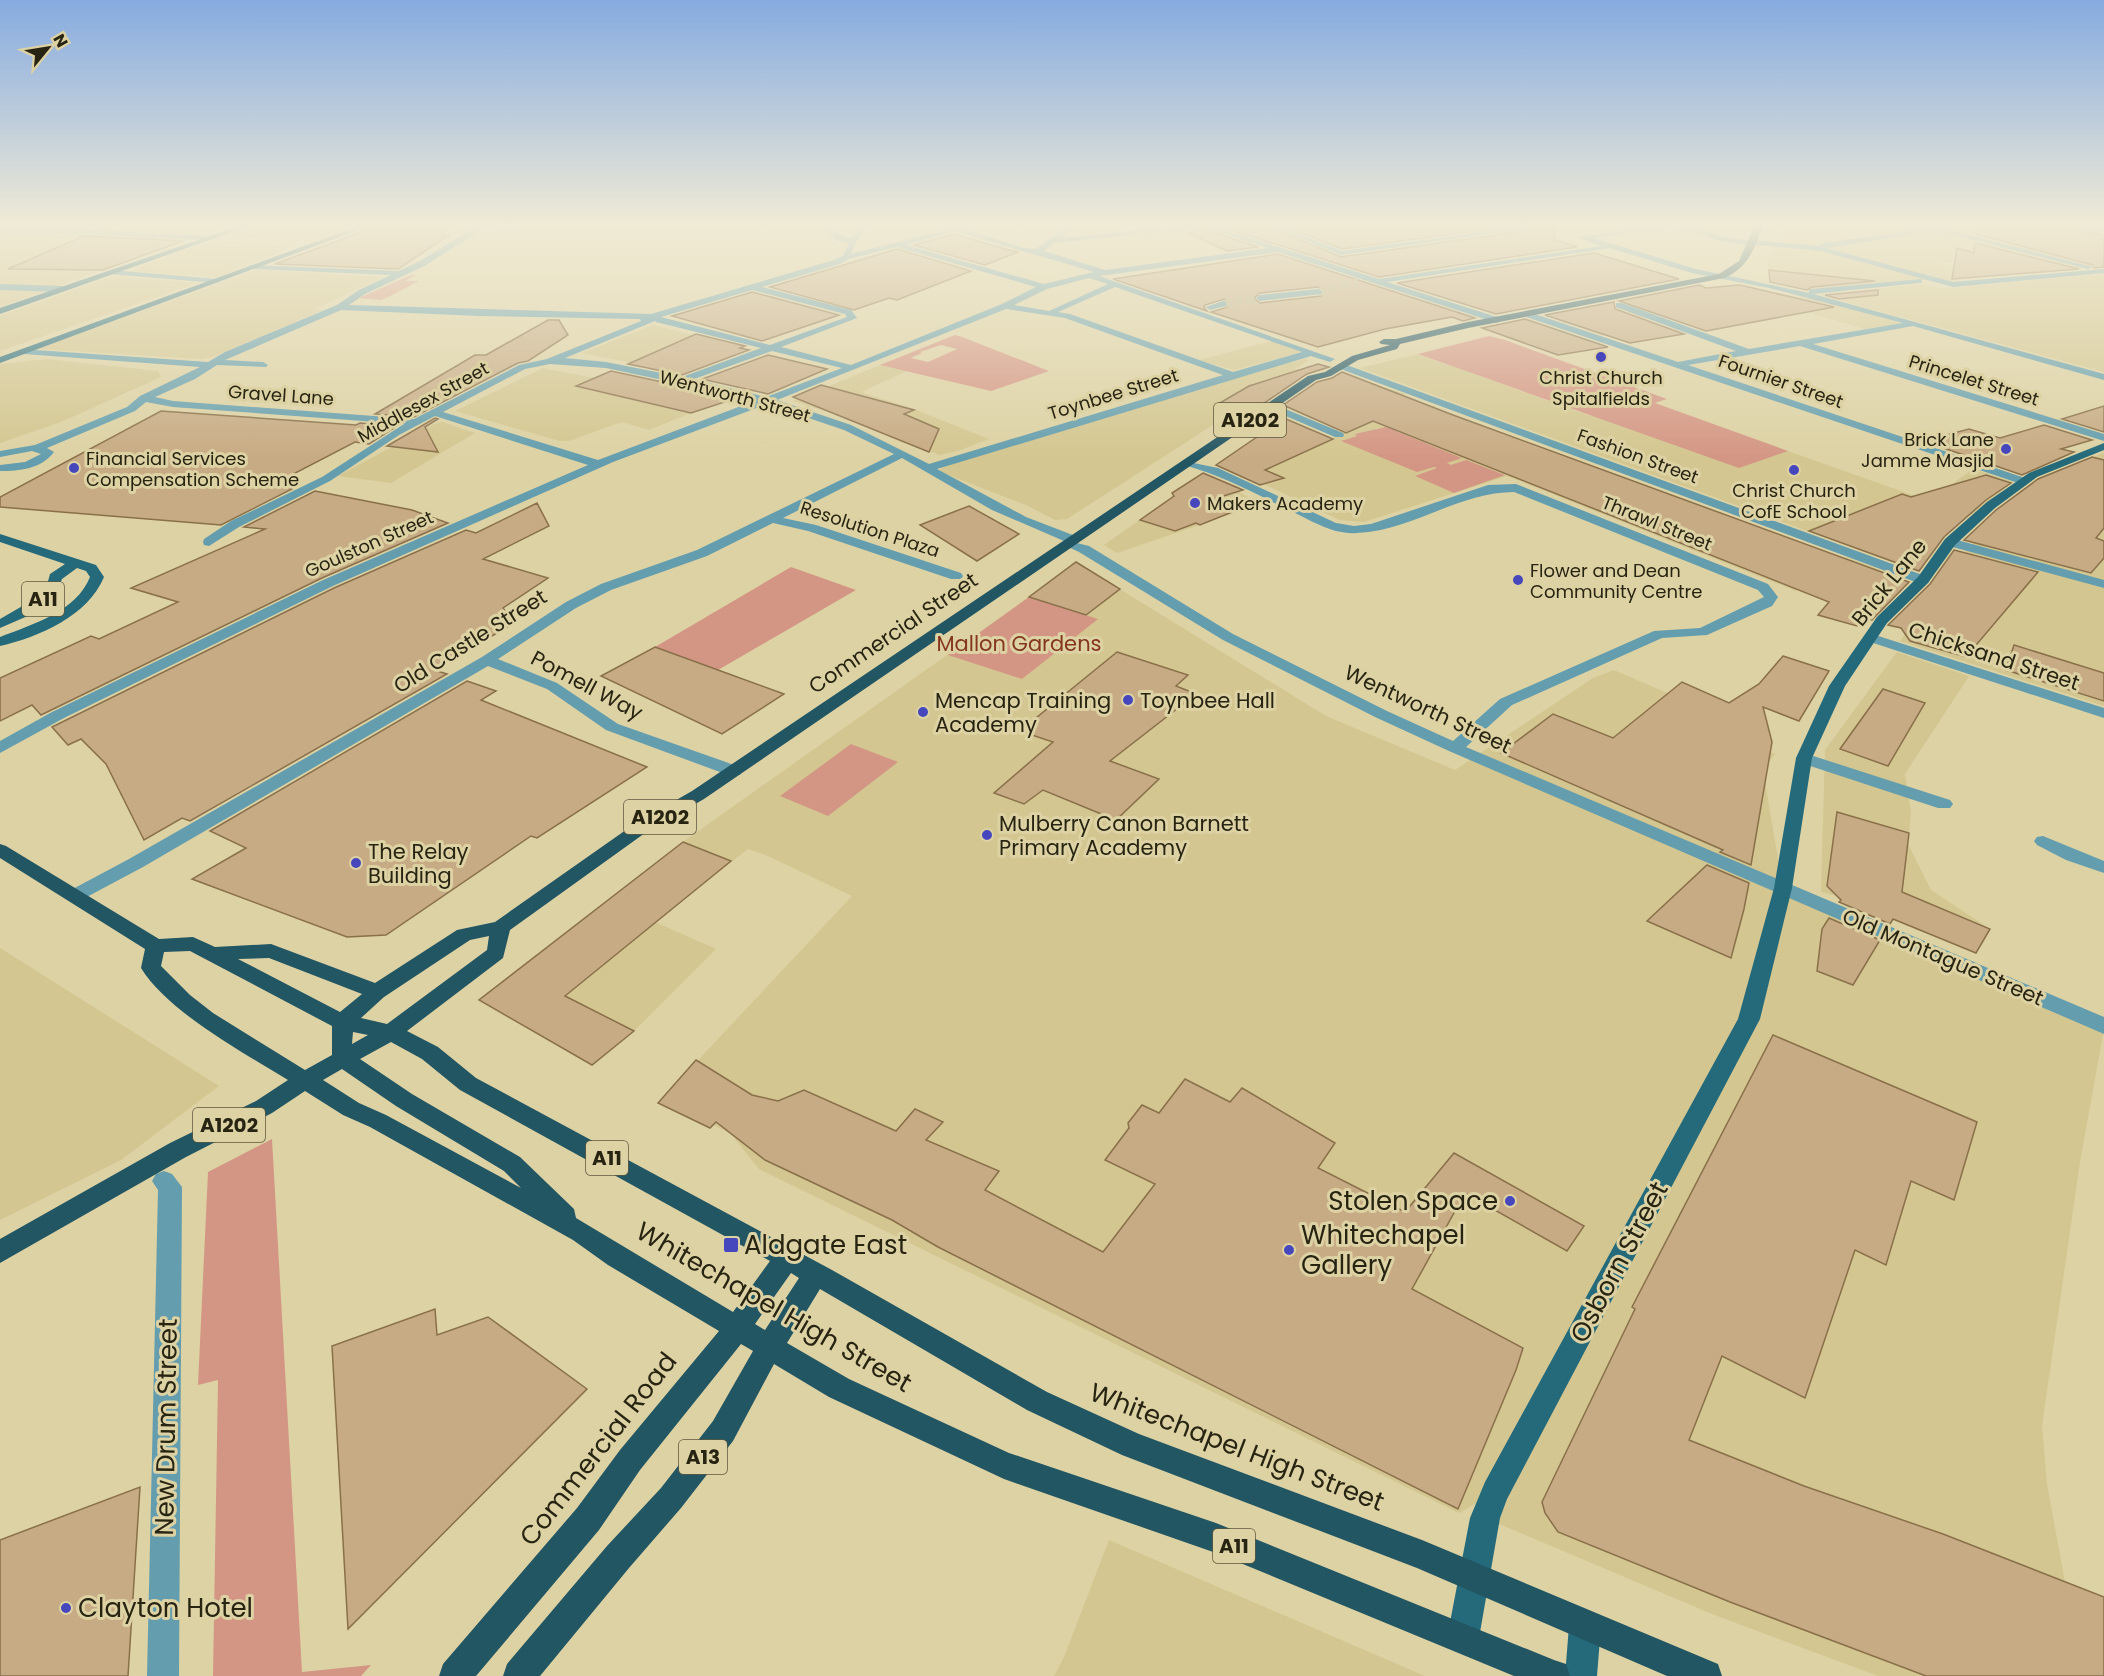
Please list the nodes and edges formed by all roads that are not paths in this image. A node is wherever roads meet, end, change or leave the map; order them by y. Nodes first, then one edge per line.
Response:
1 (22, 303) edge
2 (156, 303) edge
3 (343, 303) edge
4 (698, 303) edge
5 (814, 303) edge
6 (1010, 303) edge
7 (1070, 303) edge
8 (1166, 303) edge
9 (1447, 303) edge
10 (1581, 303) edge
11 (1838, 303) edge
12 (1223, 304) tunnel mouth
13 (1619, 305) dead end
14 (1005, 306) junction
15 (340, 307) junction
16 (1210, 307) dead end
17 (0, 311) edge
18 (1050, 314) junction
19 (1526, 314) junction
20 (656, 316) junction
21 (1497, 320) junction
22 (1916, 323) junction
23 (1800, 343) junction
24 (771, 348) junction
25 (24, 351) junction
26 (1750, 352) junction
27 (1310, 353) junction
28 (0, 360) edge
29 (550, 361) junction
30 (1336, 363) junction
31 (212, 364) junction
32 (1679, 364) junction
33 (263, 365) dead end
34 (852, 368) junction
35 (1232, 375) junction
36 (2104, 377) edge
37 (683, 380) junction
38 (144, 398) junction
39 (766, 400) junction
40 (1271, 406) junction
41 (435, 413) junction
42 (416, 422) junction
43 (1339, 435) dead end
44 (2104, 438) edge
45 (2104, 446) edge
46 (43, 447) junction
47 (0, 454) edge
48 (902, 454) junction
49 (1188, 463) junction
50 (598, 464) junction
51 (0, 468) edge
52 (927, 468) junction
53 (2024, 481) junction
54 (772, 519) junction
55 (0, 538) edge
56 (209, 542) dead end
57 (1070, 542) junction
58 (1950, 542) junction
59 (75, 564) junction
60 (956, 576) dead end
61 (1923, 580) junction
62 (2104, 584) edge
63 (0, 624) edge
64 (1872, 638) junction
65 (0, 642) edge
66 (488, 660) junction
67 (2104, 713) edge
68 (0, 748) edge
69 (1455, 748) junction
70 (1804, 758) junction
71 (734, 771) junction
72 (1944, 804) dead end
73 (2043, 841) dead end
74 (0, 850) edge
75 (2104, 867) edge
76 (1783, 888) junction
77 (76, 895) junction
78 (501, 927) junction
79 (155, 946) junction
80 (213, 954) junction
81 (377, 992) junction
82 (343, 1022) junction
83 (2104, 1026) edge
84 (391, 1032) junction
85 (343, 1059) junction
86 (305, 1080) junction
87 (164, 1180) dead end
88 (582, 1233) junction
89 (0, 1252) edge
90 (787, 1258) junction
91 (815, 1275) junction
92 (738, 1327) junction
93 (770, 1346) junction
94 (1473, 1578) junction
95 (1585, 1626) junction
96 (1463, 1638) junction
97 (163, 1676) edge
98 (455, 1676) edge
99 (519, 1676) edge
100 (1554, 1676) edge
101 (1581, 1676) edge
102 (1706, 1676) edge

1 - 17 main road
2 - 25 main road
3 - 15 street
4 - 20 street, Middlesex Street
5 - 24 street
6 - 14 street, Goulston Street
7 - 18 street
8 - 27 street, Fashion Street
9 - 21 street
10 - 19 highway, Commercial Street / A1202
11 - 22 street
12 - 16 street
13 - 26 street
14 - 18 street
14 - 34 street, Goulston Street
15 - 20 street
15 - 31 street
18 - 35 street
19 - 21 highway, Commercial Street / A1202
19 - 32 street, Fournier Street
20 - 24 street
20 - 29 street, Middlesex Street
21 - 30 highway, Commercial Street / A1202
22 - 23 street
22 - 36 street
23 - 26 street
23 - 44 street, Princelet Street
24 - 34 street
24 - 37 street
25 - 28 main road
25 - 31 street
26 - 32 street
27 - 30 street, Fashion Street
27 - 35 street, Toynbee Street
29 - 37 street, Wentworth Street
29 - 41 street, Middlesex Street
30 - 40 highway, Commercial Street / A1202
30 - 61 street, Fashion Street
31 - 33 street
31 - 38 street
32 - 53 street, Fournier Street
34 - 39 street, Goulston Street
35 - 52 street, Toynbee Street
37 - 39 street, Wentworth Street
38 - 42 street, Gravel Lane
38 - 46 street
39 - 48 street, Wentworth Street
39 - 50 street, Goulston Street
40 - 43 street
40 - 49 highway, Commercial Street / A1202
41 - 42 street, Middlesex Street
41 - 50 street
42 - 56 street, Middlesex Street
45 - 53 main road, Brick Lane
46 - 47 street
46 - 51 street
48 - 52 street, Wentworth Street
48 - 54 street, Old Castle Street
49 - 57 highway, Commercial Street / A1202
49 - 69 street, Thrawl Street
50 - 68 street, Goulston Street
52 - 57 street, Wentworth Street
53 - 58 main road, Brick Lane
54 - 60 street, Resolution Plaza
54 - 66 street, Old Castle Street
55 - 59 main road, A11
57 - 69 street, Wentworth Street
57 - 71 highway, Commercial Street / A1202
58 - 61 main road, Brick Lane
58 - 62 street
59 - 63 main road, A11
59 - 65 main road, A11
61 - 64 main road, Brick Lane
64 - 67 street, Chicksand Street
64 - 70 main road, Brick Lane
66 - 71 street, Pomell Way
66 - 77 street, Old Castle Street
69 - 76 street, Wentworth Street
70 - 72 street
70 - 76 main road, Brick Lane
71 - 78 highway, Commercial Street / A1202
73 - 75 street
74 - 77 highway
76 - 83 street, Old Montague Street
76 - 94 main road, Osborn Street
77 - 79 highway
78 - 81 highway, Commercial Street / A1202
78 - 84 highway
79 - 80 highway, Whitechapel High Street / A11
79 - 86 highway, Whitechapel High Street / A11
80 - 81 highway
80 - 82 highway, Whitechapel High Street / A11
81 - 82 highway, Commercial Street / A1202
82 - 84 highway, Whitechapel High Street / A11
82 - 85 highway
84 - 85 highway
84 - 90 highway, Whitechapel High Street / A11
85 - 86 highway
85 - 88 highway
86 - 88 highway, Whitechapel High Street / A11
86 - 89 highway, A1202
87 - 97 street, New Drum Street
88 - 92 highway, Whitechapel High Street / A11
90 - 91 highway, Whitechapel High Street / A11
90 - 92 highway, Commercial Road / A13
91 - 93 highway, A13
91 - 94 highway, Whitechapel High Street / A11
92 - 93 highway, Whitechapel High Street / A11
92 - 98 highway, Commercial Road / A13
93 - 96 highway, Whitechapel High Street / A11
93 - 99 highway, A13
94 - 95 highway, A11
94 - 96 main road, Osborn Street
95 - 101 main road
95 - 102 highway, A11
96 - 100 highway, A11

